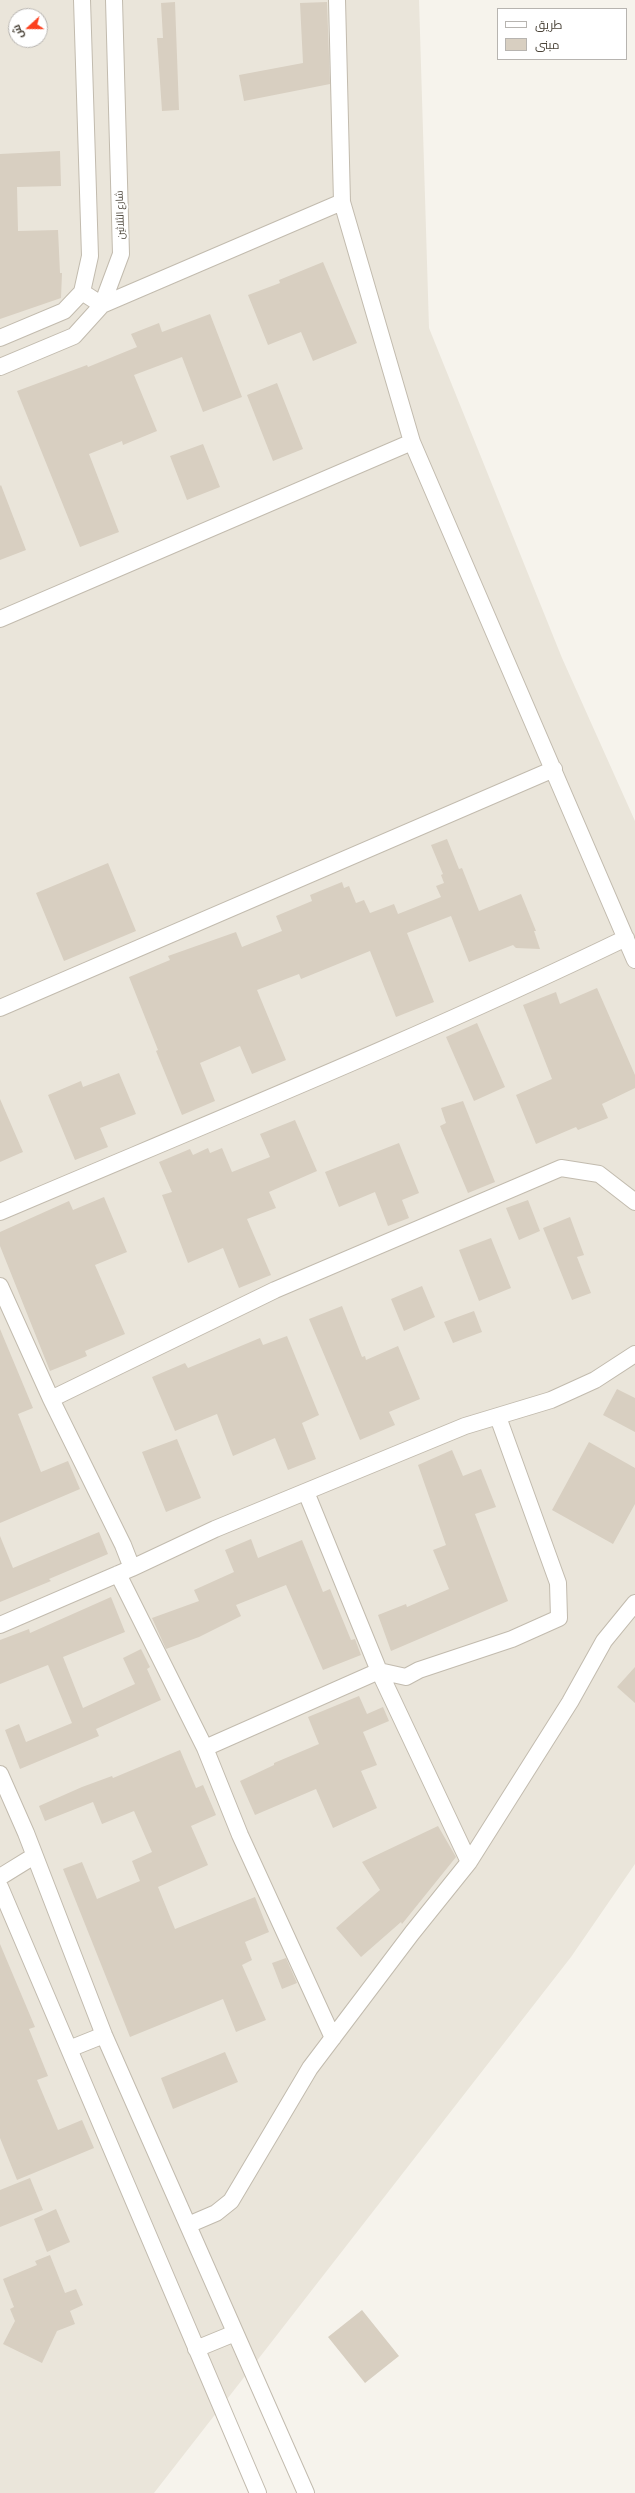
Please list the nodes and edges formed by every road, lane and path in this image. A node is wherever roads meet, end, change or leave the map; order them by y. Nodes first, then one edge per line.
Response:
1 (82, 0) edge
2 (114, 0) edge
3 (337, 0) edge
4 (342, 202) junction
5 (82, 292) junction
6 (102, 304) junction
7 (0, 338) edge
8 (0, 367) edge
9 (412, 442) junction
10 (0, 619) edge
11 (554, 769) junction
12 (626, 938) junction
13 (635, 960) edge
14 (0, 1008) edge
15 (635, 1202) edge
16 (0, 1212) edge
17 (0, 1286) edge
18 (635, 1354) edge
19 (51, 1399) junction
20 (498, 1417) junction
21 (306, 1492) junction
22 (125, 1571) junction
23 (635, 1603) edge
24 (0, 1625) edge
25 (379, 1671) junction
26 (205, 1748) junction
27 (0, 1774) edge
28 (34, 1856) junction
29 (469, 1862) junction
30 (0, 1877) edge
31 (0, 1887) edge
32 (104, 2034) junction
33 (333, 2038) junction
34 (69, 2049) junction
35 (188, 2225) junction
36 (235, 2333) junction
37 (196, 2349) junction
38 (258, 2493) edge
39 (306, 2493) edge

1 - 5 street
2 - 6 street, شارع الثلاثين
3 - 4 street
4 - 6 street
4 - 9 street
5 - 6 street
5 - 7 street
6 - 8 street, شارع الثلاثين
9 - 10 street
9 - 11 street
11 - 12 street
11 - 14 street
12 - 13 street
12 - 16 street
15 - 19 street
17 - 19 street
18 - 20 street
19 - 22 street
20 - 21 street
20 - 25 street
21 - 22 street
21 - 25 street
22 - 24 street
22 - 26 street
23 - 29 street
25 - 26 street
25 - 29 street
26 - 33 street
27 - 28 street
28 - 30 street
28 - 32 street
29 - 33 street
31 - 34 street
32 - 34 street
32 - 35 street
33 - 35 street
34 - 37 street
35 - 36 street
36 - 37 street
36 - 39 street
37 - 38 street

